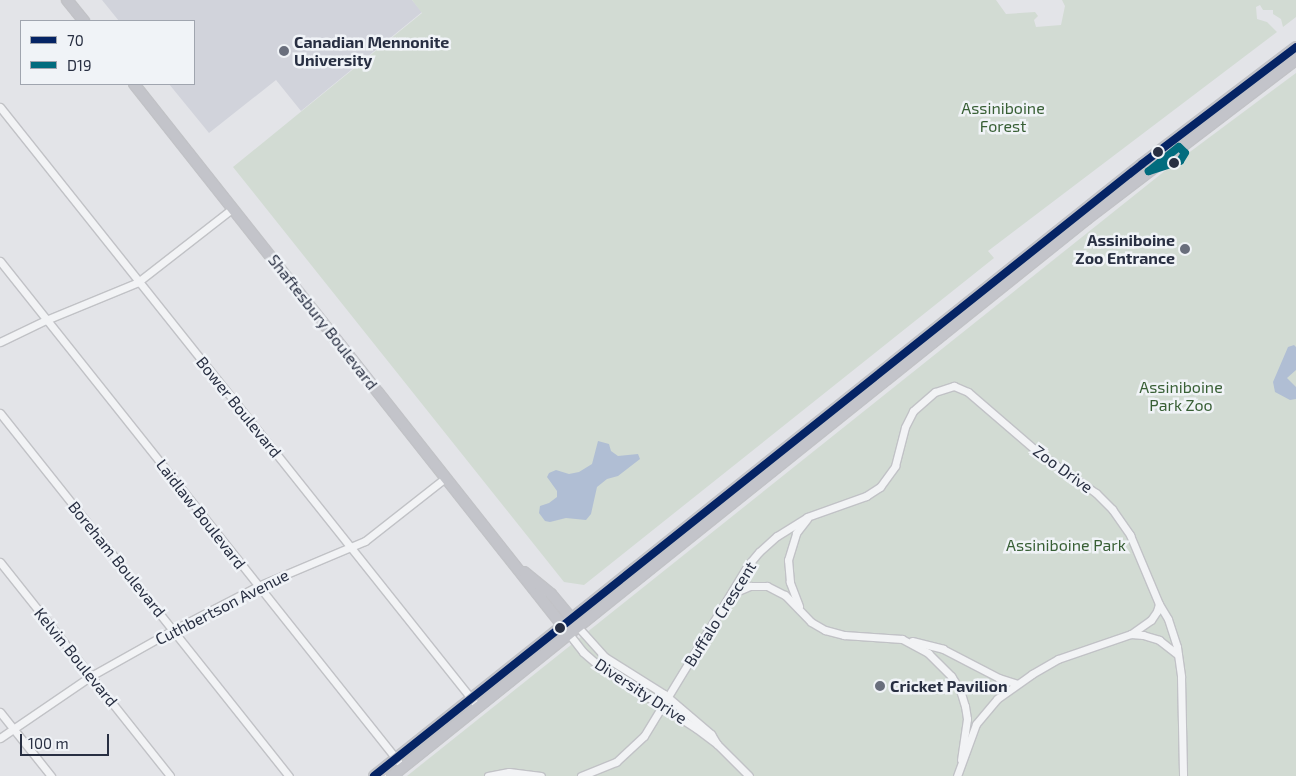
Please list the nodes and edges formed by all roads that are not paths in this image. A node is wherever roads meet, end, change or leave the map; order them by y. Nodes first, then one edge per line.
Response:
1 (67, 0) edge
2 (83, 20) edge
3 (1296, 47) edge
4 (1296, 60) edge
5 (135, 85) edge
6 (0, 106) edge
7 (233, 208) junction
8 (0, 262) edge
9 (138, 282) junction
10 (46, 320) junction
11 (0, 342) edge
12 (0, 412) edge
13 (445, 478) junction
14 (811, 516) junction
15 (351, 547) junction
16 (0, 562) edge
17 (512, 562) junction
18 (258, 586) junction
19 (731, 594) junction
20 (1158, 604) junction
21 (800, 610) junction
22 (575, 623) junction
23 (173, 630) junction
24 (566, 630) junction
25 (1131, 634) junction
26 (902, 639) junction
27 (1178, 656) junction
28 (91, 676) junction
29 (1017, 684) junction
30 (668, 698) junction
31 (475, 702) junction
32 (664, 706) junction
33 (0, 712) edge
34 (13, 728) junction
35 (0, 738) edge
36 (717, 744) junction
37 (396, 759) junction
38 (961, 760) junction
39 (402, 768) junction
40 (51, 776) edge
41 (170, 776) edge
42 (289, 776) edge
43 (374, 776) edge
44 (392, 776) edge
45 (488, 776) edge
46 (541, 776) edge
47 (581, 776) edge
48 (749, 776) edge
49 (957, 776) edge
50 (1183, 776) edge

1 - 2 main road
3 - 22 main road
4 - 22 main road
5 - 7 main road, Shaftesbury Boulevard
6 - 9 street, Bower Boulevard
7 - 9 street
7 - 13 main road, Shaftesbury Boulevard
8 - 10 street, Laidlaw Boulevard
9 - 10 street
9 - 15 street, Bower Boulevard
10 - 11 street
10 - 18 street, Laidlaw Boulevard
12 - 23 street, Boreham Boulevard
13 - 15 street, Cuthbertson Avenue
13 - 17 main road, Shaftesbury Boulevard
14 - 19 street, Buffalo Crescent
14 - 20 street, Zoo Drive
14 - 21 street
15 - 18 street, Cuthbertson Avenue
15 - 31 street, Bower Boulevard
16 - 28 street, Kelvin Boulevard
17 - 22 main road, Shaftesbury Boulevard
17 - 24 main road, Shaftesbury Boulevard
18 - 23 street, Cuthbertson Avenue
18 - 37 street, Laidlaw Boulevard
19 - 21 street
19 - 30 street, Buffalo Crescent
20 - 25 street
20 - 27 street, Zoo Drive
21 - 26 street
22 - 24 main road
22 - 30 street, Diversity Drive
23 - 28 street, Cuthbertson Avenue
23 - 42 street, Boreham Boulevard
24 - 31 main road
24 - 32 street, Diversity Drive
25 - 27 street
25 - 29 street
26 - 29 street
26 - 38 street
27 - 50 street, Zoo Drive
28 - 34 street, Cuthbertson Avenue
28 - 41 street, Kelvin Boulevard
29 - 38 street
30 - 32 street, Buffalo Crescent
30 - 36 street, Diversity Drive
31 - 37 main road
31 - 39 main road
32 - 36 street, Diversity Drive
32 - 47 street, Buffalo Crescent
33 - 34 street
34 - 35 street, Cuthbertson Avenue
34 - 40 street
36 - 48 street, Diversity Drive
37 - 39 street, Laidlaw Boulevard
37 - 43 main road
38 - 49 street
39 - 44 main road
45 - 46 street

